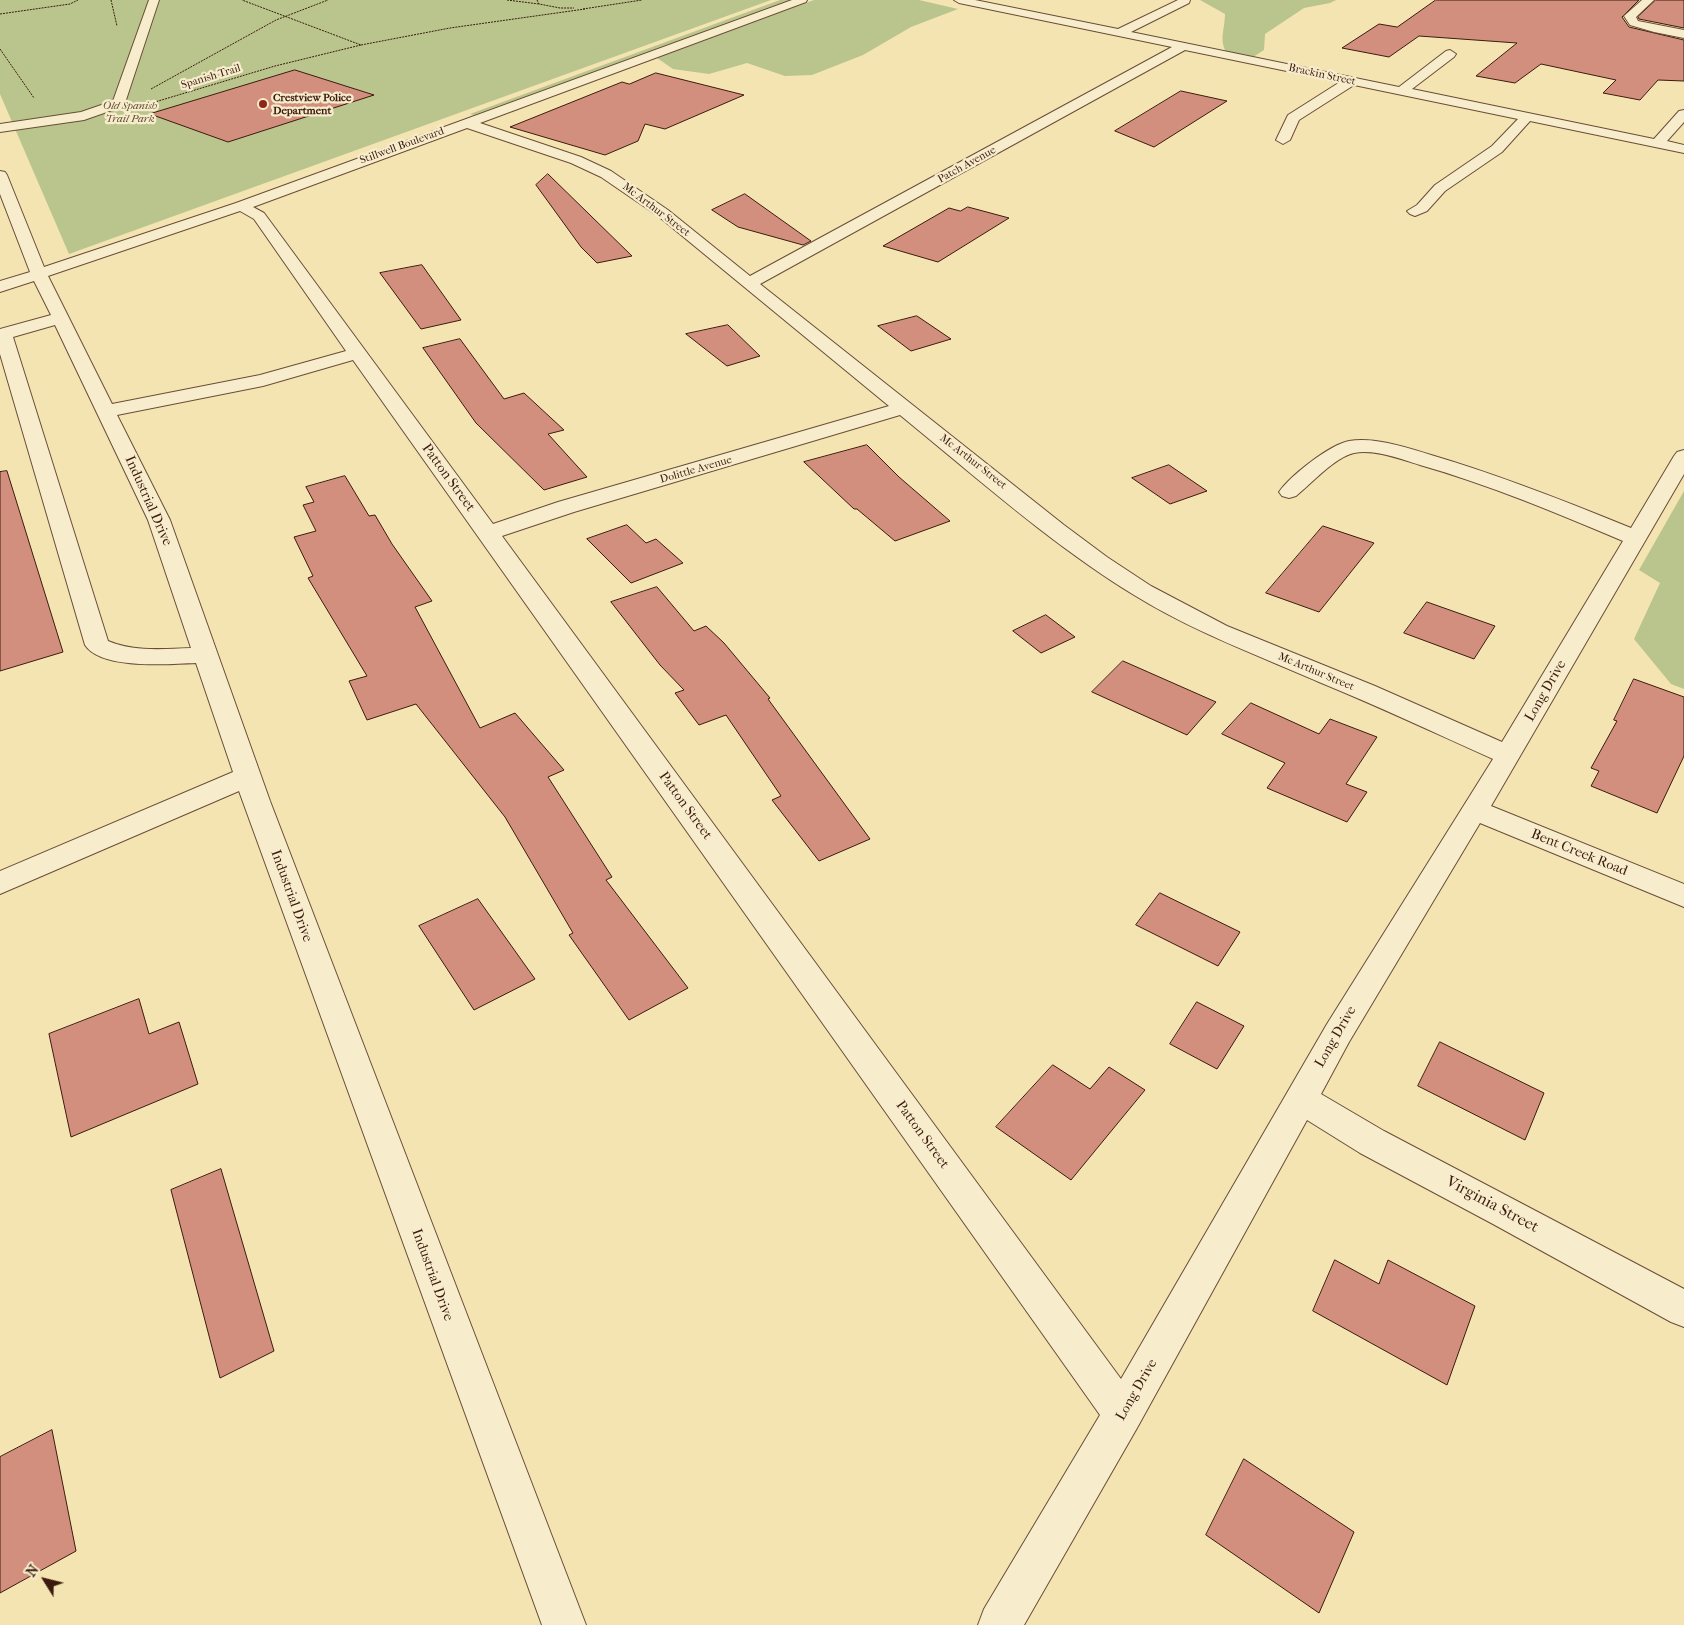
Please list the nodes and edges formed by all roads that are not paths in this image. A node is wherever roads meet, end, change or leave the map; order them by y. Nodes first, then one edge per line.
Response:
1 (154, 0) edge
2 (802, 0) edge
3 (959, 0) edge
4 (1649, 0) edge
5 (1184, 1) dead end
6 (1120, 33) junction
7 (1684, 34) edge
8 (1183, 46) junction
9 (1450, 54) dead end
10 (1351, 81) junction
11 (1400, 90) junction
12 (1684, 114) edge
13 (1527, 116) junction
14 (467, 123) junction
15 (0, 128) edge
16 (1283, 140) dead end
17 (1658, 143) junction
18 (1684, 148) edge
19 (0, 175) edge
20 (241, 206) junction
21 (1414, 211) dead end
22 (39, 274) junction
23 (749, 283) junction
24 (0, 287) edge
25 (61, 318) junction
26 (2, 334) edge
27 (358, 354) junction
28 (904, 408) junction
29 (106, 411) junction
30 (1684, 456) edge
31 (1289, 492) dead end
32 (488, 534) junction
33 (1636, 538) junction
34 (206, 654) junction
35 (1508, 755) junction
36 (248, 776) junction
37 (1475, 810) junction
38 (0, 883) edge
39 (1684, 896) edge
40 (1302, 1100) junction
41 (1684, 1309) edge
42 (1123, 1414) junction
43 (564, 1625) edge
44 (1000, 1625) edge

1 - 15 street
2 - 14 street, Stillwell Boulevard
3 - 6 street, Brackin Street
4 - 7 street
5 - 6 street
6 - 8 street, Brackin Street
8 - 10 street, Brackin Street
8 - 23 street, Patch Avenue
9 - 11 street
10 - 11 street, Brackin Street
10 - 16 street
11 - 13 street, Brackin Street
12 - 17 street
13 - 17 street, Brackin Street
13 - 21 street
14 - 20 street, Stillwell Boulevard
14 - 23 street, Mc Arthur Street
17 - 18 street, Brackin Street
19 - 22 street, Industrial Drive
20 - 22 street, Stillwell Boulevard
20 - 27 street, Patton Street
22 - 24 street, Stillwell Boulevard
22 - 25 street, Industrial Drive
23 - 28 street, Mc Arthur Street
25 - 26 street
25 - 29 street, Industrial Drive
26 - 34 street
27 - 29 street
27 - 32 street, Patton Street
28 - 32 street, Dolittle Avenue
28 - 35 street, Mc Arthur Street
29 - 34 street, Industrial Drive
30 - 33 street, Long Drive
31 - 33 street
32 - 42 street, Patton Street
33 - 35 street, Long Drive
34 - 36 street, Industrial Drive
35 - 37 street, Long Drive
36 - 38 street
36 - 43 street, Industrial Drive
37 - 39 street, Bent Creek Road
37 - 40 street, Long Drive
40 - 41 street, Virginia Street
40 - 42 street, Long Drive
42 - 44 street, Long Drive

